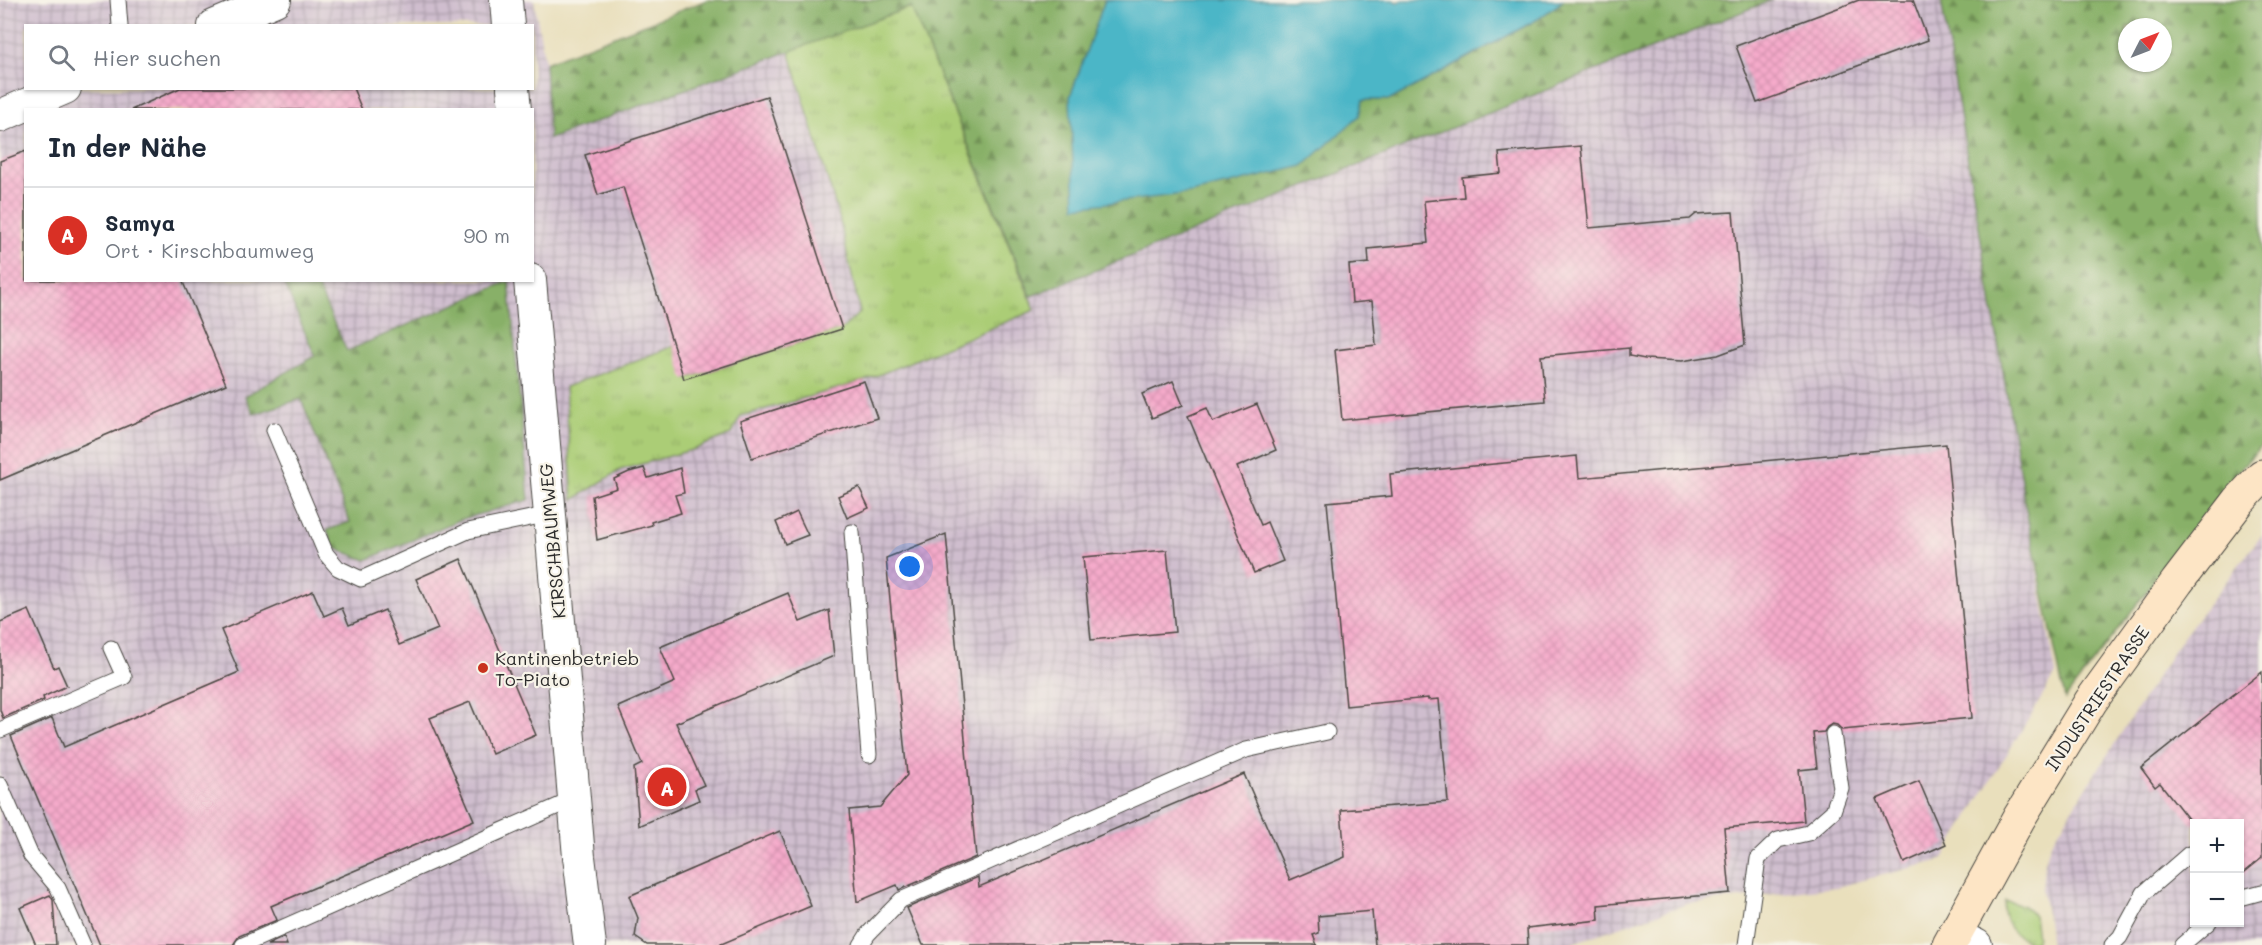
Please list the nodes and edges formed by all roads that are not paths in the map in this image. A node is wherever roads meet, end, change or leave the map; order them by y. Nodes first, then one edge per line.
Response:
1 (118, 0) edge
2 (506, 0) edge
3 (268, 1) edge
4 (120, 24) edge
5 (218, 24) edge
6 (508, 24) edge
7 (60, 90) edge
8 (513, 90) edge
9 (515, 108) edge
10 (0, 116) edge
11 (530, 282) edge
12 (274, 430) dead end
13 (2262, 476) edge
14 (550, 514) junction
15 (852, 532) dead end
16 (111, 648) dead end
17 (0, 730) edge
18 (1327, 732) dead end
19 (1833, 734) dead end
20 (869, 755) dead end
21 (0, 785) edge
22 (574, 799) junction
23 (2189, 854) dead end
24 (2262, 891) edge
25 (2244, 897) edge
26 (2203, 927) edge
27 (1959, 942) edge
28 (83, 945) edge
29 (243, 945) edge
30 (590, 945) edge
31 (861, 945) edge
32 (1746, 945) edge
33 (2112, 945) edge
34 (2182, 945) edge

1 - 4 lane
2 - 6 street
3 - 5 street
7 - 10 street
8 - 9 street
11 - 14 street, KIRSCHBAUMWEG
12 - 14 lane
13 - 27 main road, INDUSTRIESTRASSE
14 - 22 street, KIRSCHBAUMWEG
15 - 20 lane
16 - 17 lane
18 - 31 lane
19 - 32 lane
21 - 28 lane
22 - 29 lane
22 - 30 street, KIRSCHBAUMWEG
23 - 33 lane
24 - 25 lane
26 - 34 lane

